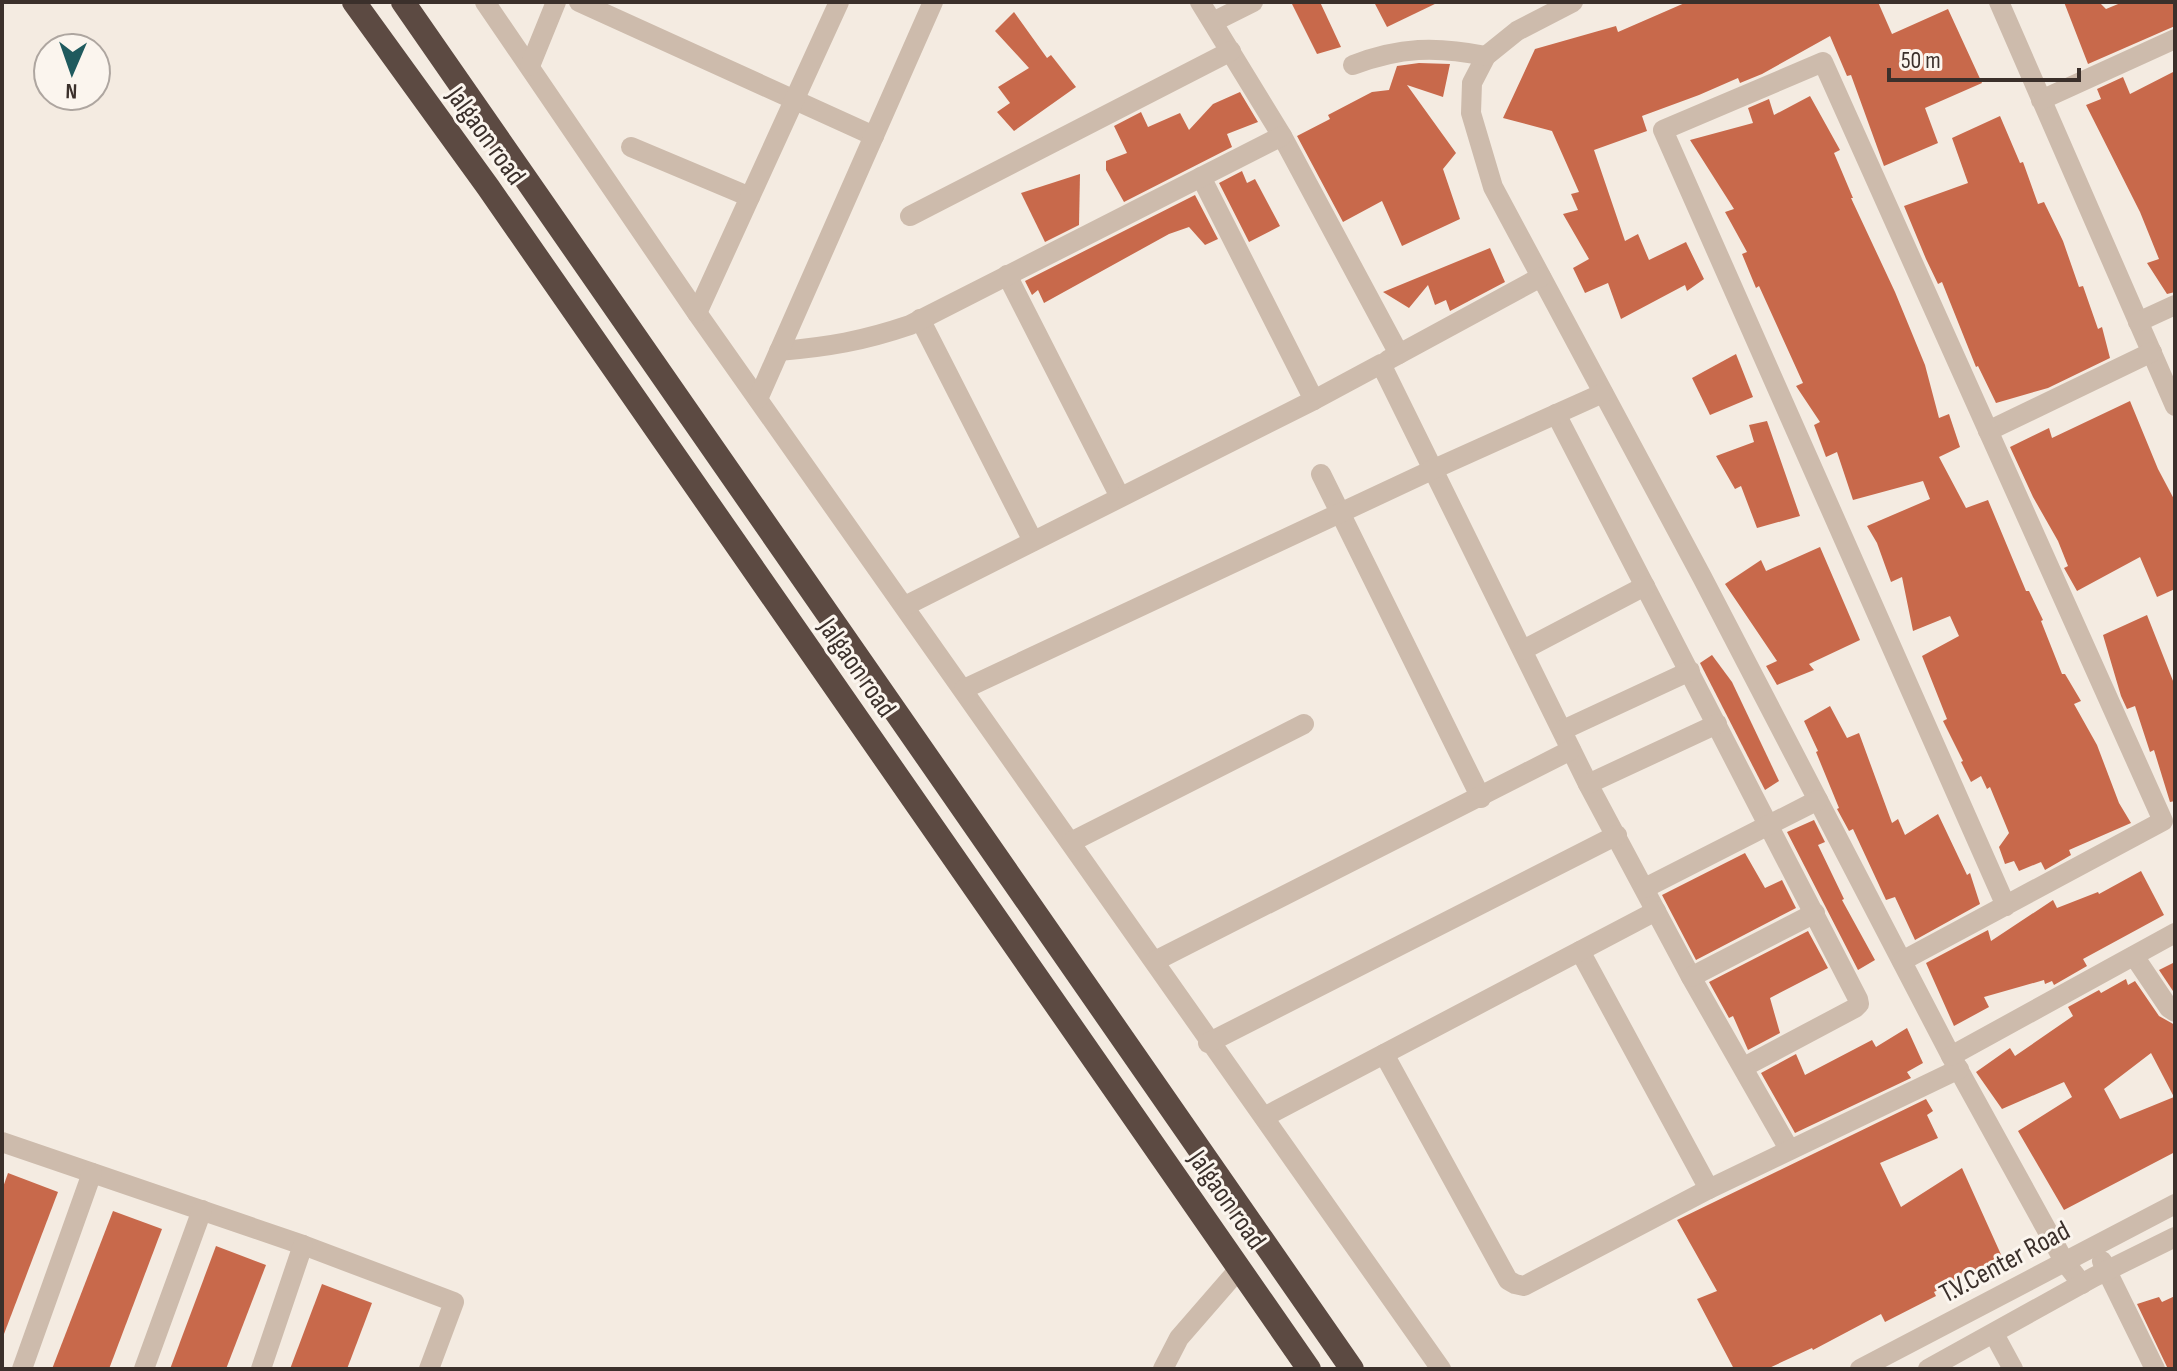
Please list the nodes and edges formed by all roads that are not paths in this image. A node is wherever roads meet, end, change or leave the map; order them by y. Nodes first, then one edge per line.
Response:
1 (354, 2) edge
2 (403, 2) edge
3 (485, 2) edge
4 (556, 2) edge
5 (579, 2) edge
6 (839, 2) edge
7 (933, 2) edge
8 (1200, 2) edge
9 (1253, 2) edge
10 (1573, 2) edge
11 (1999, 2) edge
12 (1213, 22) junction
13 (2175, 39) edge
14 (1231, 51) junction
15 (1486, 56) junction
16 (1353, 65) dead end
17 (530, 66) junction
18 (794, 99) junction
19 (2041, 100) junction
20 (874, 136) junction
21 (1282, 136) junction
22 (631, 147) dead end
23 (1201, 177) junction
24 (750, 197) junction
25 (910, 216) dead end
26 (1007, 275) junction
27 (1541, 277) junction
28 (2175, 305) edge
29 (697, 313) junction
30 (920, 319) junction
31 (2138, 322) junction
32 (779, 351) junction
33 (2152, 352) junction
34 (1390, 359) junction
35 (1603, 393) junction
36 (758, 399) junction
37 (1314, 400) junction
38 (2175, 406) edge
39 (1556, 414) junction
40 (1988, 431) junction
41 (1434, 469) junction
42 (1321, 474) dead end
43 (1120, 497) junction
44 (1341, 513) junction
45 (1033, 541) junction
46 (1645, 586) junction
47 (905, 606) junction
48 (1523, 650) junction
49 (1690, 671) junction
50 (964, 689) junction
51 (1304, 724) dead end
52 (1717, 724) junction
53 (1563, 730) junction
54 (1571, 750) junction
55 (1588, 784) junction
56 (1481, 798) junction
57 (1818, 800) junction
58 (1769, 825) junction
59 (1617, 835) junction
60 (1071, 842) junction
61 (1645, 888) junction
62 (2006, 906) junction
63 (1656, 911) junction
64 (1815, 913) junction
65 (2175, 933) edge
66 (1580, 951) junction
67 (2134, 956) junction
68 (1155, 961) junction
69 (1902, 961) junction
70 (1691, 977) junction
71 (2175, 1012) edge
72 (1208, 1043) junction
73 (1384, 1054) junction
74 (1955, 1063) junction
75 (1744, 1067) junction
76 (1264, 1117) junction
77 (2, 1142) edge
78 (1789, 1149) junction
79 (92, 1173) junction
80 (1709, 1189) junction
81 (2175, 1204) edge
82 (202, 1210) junction
83 (2175, 1237) edge
84 (303, 1245) junction
85 (2094, 1246) junction
86 (2064, 1261) junction
87 (1239, 1269) junction
88 (2107, 1271) junction
89 (2082, 1284) junction
90 (1994, 1334) junction
91 (22, 1369) edge
92 (144, 1369) edge
93 (261, 1369) edge
94 (429, 1369) edge
95 (1163, 1369) edge
96 (1309, 1369) edge
97 (1352, 1369) edge
98 (1441, 1369) edge
99 (1860, 1369) edge
100 (1928, 1369) edge
101 (2013, 1369) edge
102 (2155, 1369) edge

1 - 87 highway, Jalgaon road
2 - 97 highway, Jalgaon road
3 - 17 street
4 - 17 street
5 - 18 street
6 - 18 street
7 - 20 street
8 - 12 street
9 - 12 street
10 - 15 street
11 - 19 street
12 - 14 street
13 - 19 street
14 - 21 street
14 - 25 street
15 - 16 street
15 - 27 street
17 - 29 street
18 - 20 street
18 - 24 street
19 - 31 street
20 - 32 street
21 - 23 street
21 - 34 street
22 - 24 street
23 - 26 street
23 - 37 street
24 - 29 street
26 - 30 street
26 - 43 street
27 - 34 street
27 - 35 street
28 - 31 street
29 - 36 street
30 - 32 street
30 - 45 street
31 - 33 street
32 - 36 street
33 - 38 street
33 - 40 street
34 - 37 street
34 - 41 street
35 - 39 street
35 - 57 street
36 - 47 street
37 - 43 street
39 - 41 street
39 - 46 street
40 - 62 street
40 - 62 street
41 - 44 street
41 - 48 street
42 - 44 street
43 - 45 street
44 - 50 street
44 - 56 street
45 - 47 street
46 - 48 street
46 - 49 street
47 - 50 street
48 - 53 street
49 - 52 street
49 - 53 street
50 - 60 street
51 - 60 street
52 - 55 street
52 - 58 street
53 - 54 street
54 - 55 street
54 - 56 street
55 - 59 street
56 - 68 street
57 - 58 street
57 - 69 street
58 - 61 street
58 - 64 street
59 - 61 street
59 - 72 street
60 - 68 street
61 - 63 street
62 - 69 street
63 - 66 street
63 - 70 street
64 - 70 street
64 - 75 street
65 - 67 street
66 - 73 street
66 - 80 street
67 - 71 street
67 - 74 street
68 - 72 street
69 - 74 street
70 - 75 street
72 - 76 street
73 - 76 street
73 - 80 street
74 - 78 street
74 - 86 street
75 - 78 street
76 - 98 street
77 - 79 street
78 - 80 street
79 - 82 street
79 - 91 street
81 - 85 street, T.V.Center Road
82 - 84 street
82 - 92 street
83 - 88 street, T.V.Center Road
84 - 93 street
84 - 94 street
85 - 86 street, T.V.Center Road
85 - 88 street
86 - 89 street
86 - 99 street, T.V.Center Road
87 - 95 street
87 - 96 highway, Jalgaon road
88 - 89 street, T.V.Center Road
88 - 102 street
89 - 90 street, T.V.Center Road
90 - 100 street, T.V.Center Road
90 - 101 street

